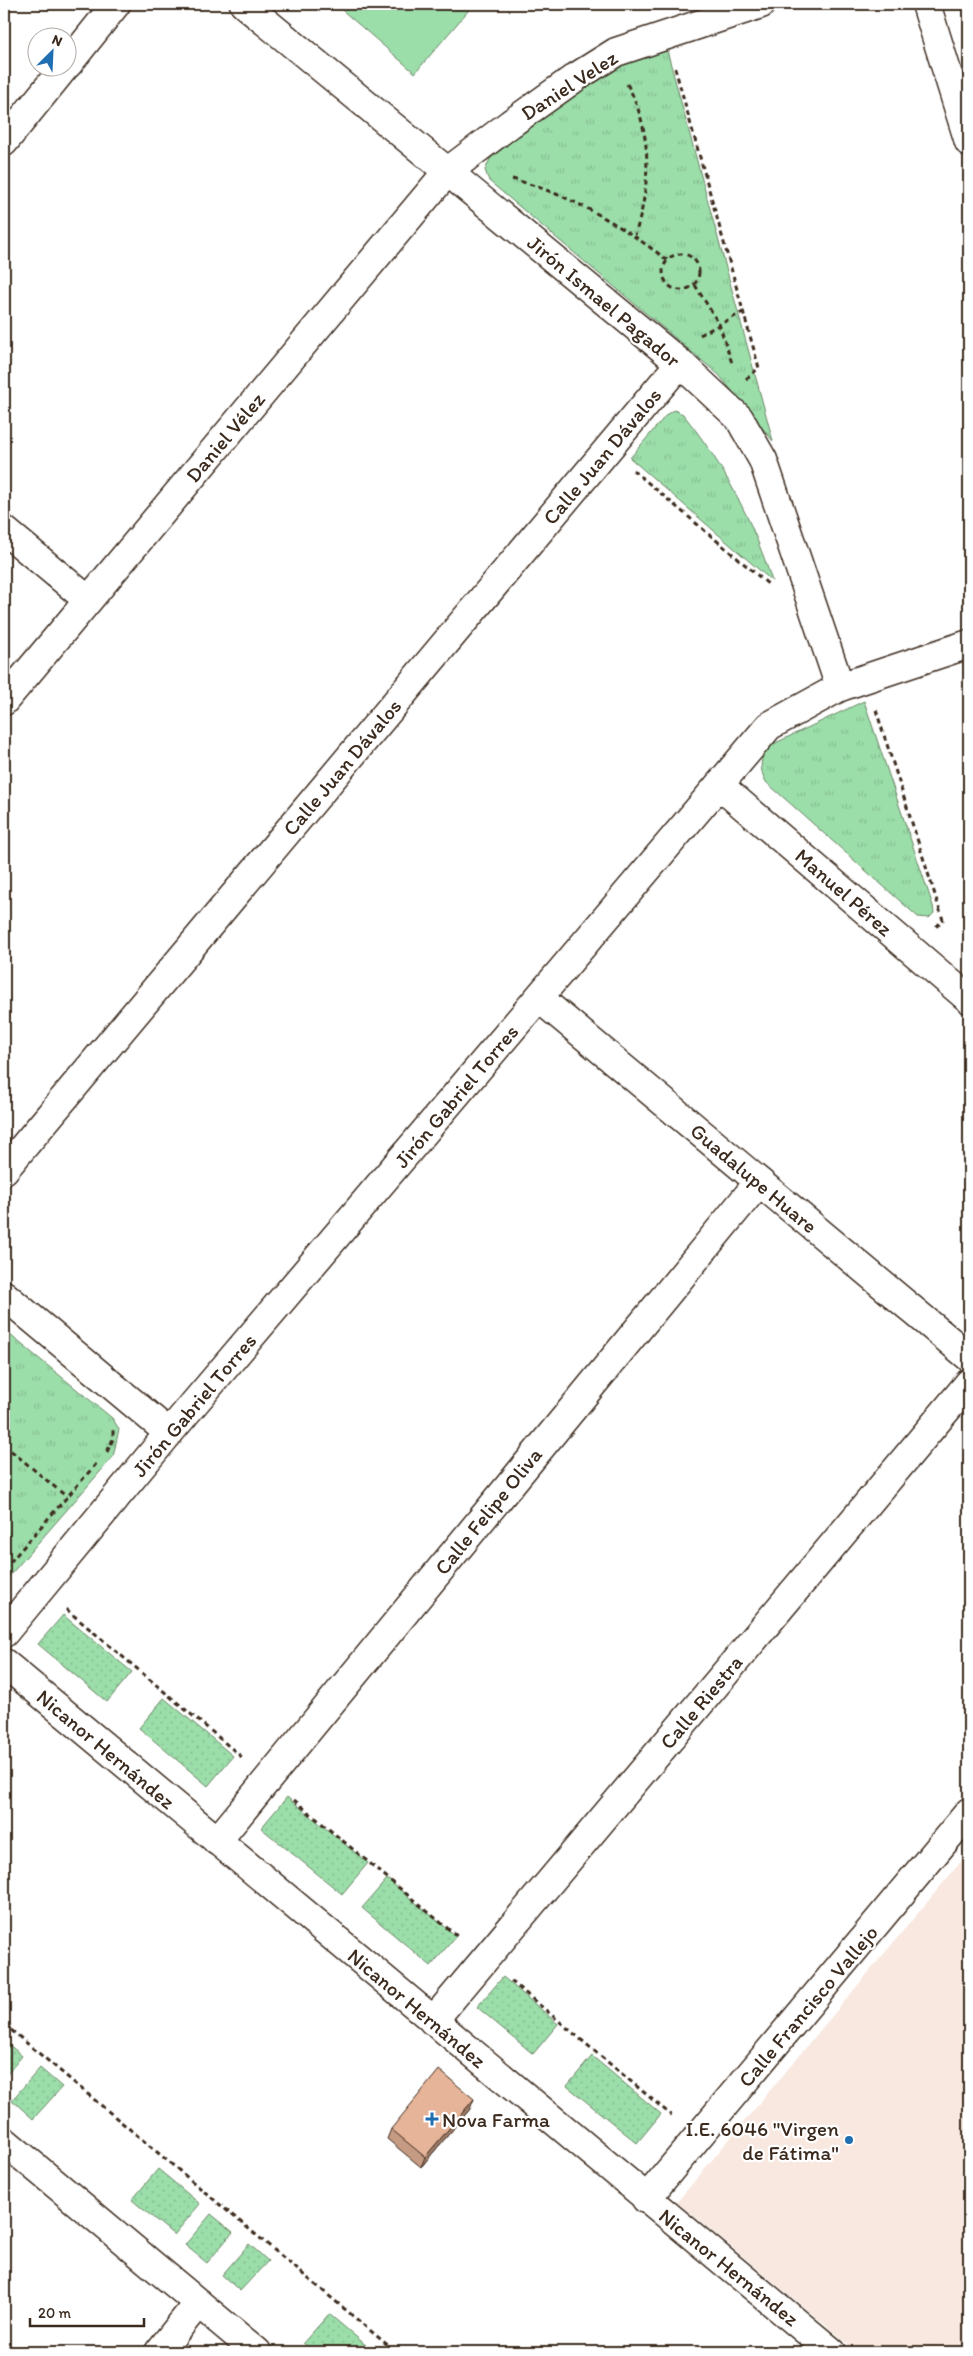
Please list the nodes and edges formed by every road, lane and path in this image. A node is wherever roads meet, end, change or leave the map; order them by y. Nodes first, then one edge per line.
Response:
1 (116, 4) edge
2 (244, 4) edge
3 (761, 4) edge
4 (926, 4) edge
5 (665, 35) junction
6 (78, 52) edge
7 (56, 78) edge
8 (624, 79) dead end
9 (4, 142) edge
10 (969, 142) edge
11 (447, 172) junction
12 (508, 178) dead end
13 (635, 235) junction
14 (667, 260) junction
15 (695, 285) junction
16 (743, 312) junction
17 (719, 324) junction
18 (680, 363) junction
19 (728, 394) junction
20 (608, 449) junction
21 (4, 530) edge
22 (774, 590) dead end
23 (88, 600) junction
24 (969, 644) edge
25 (866, 678) junction
26 (840, 687) junction
27 (4, 702) edge
28 (719, 785) junction
29 (911, 950) junction
30 (539, 998) junction
31 (969, 999) edge
32 (4, 1170) edge
33 (759, 1182) junction
34 (4, 1295) edge
35 (969, 1357) edge
36 (969, 1383) edge
37 (110, 1424) dead end
38 (169, 1433) junction
39 (4, 1445) edge
40 (106, 1452) dead end
41 (100, 1460) dead end
42 (67, 1497) junction
43 (4, 1569) edge
44 (41, 1588) junction
45 (4, 1633) edge
46 (4, 1663) edge
47 (268, 1778) junction
48 (969, 1812) edge
49 (217, 1841) junction
50 (484, 1959) junction
51 (433, 2021) junction
52 (4, 2024) edge
53 (698, 2138) junction
54 (4, 2141) edge
55 (646, 2199) junction
56 (198, 2303) junction
57 (158, 2352) edge
58 (257, 2352) edge
59 (396, 2352) edge
60 (832, 2352) edge

1 - 6 street
2 - 11 street, Jirón Ismael Pagador
3 - 5 street, Daniel Velez
4 - 10 street
5 - 11 street, Daniel Velez
5 - 16 path
7 - 9 street
8 - 13 path
11 - 18 street, Jirón Ismael Pagador
11 - 23 street, Daniel Vélez
12 - 13 path
13 - 14 path
14 - 15 path
14 - 15 path
15 - 17 path
16 - 17 path
16 - 19 path
17 - 18 path
17 - 19 path
18 - 19 street, Jirón Ismael Pagador
18 - 20 street, Calle Juan Dávalos
19 - 26 street, Jirón Ismael Pagador
20 - 22 path
20 - 32 street, Calle Juan Dávalos
21 - 23 street
23 - 27 street, Daniel Vélez
24 - 25 street, Jirón Gabriel Torres
25 - 26 street, Jirón Gabriel Torres
25 - 29 path
26 - 28 street, Jirón Gabriel Torres
28 - 29 street, Manuel Pérez
28 - 30 street, Jirón Gabriel Torres
29 - 31 street, Manuel Pérez
30 - 33 street, Guadalupe Huare
30 - 38 street, Jirón Gabriel Torres
33 - 35 street, Guadalupe Huare
33 - 47 street, Calle Felipe Oliva
34 - 38 street
36 - 50 street, Calle Riestra
37 - 40 path
38 - 44 street, Jirón Gabriel Torres
39 - 42 path
41 - 42 path
42 - 43 path
44 - 45 street, Jirón Gabriel Torres
44 - 47 path
46 - 49 street, Nicanor Hernández
47 - 49 street, Calle Felipe Oliva
47 - 50 path
48 - 53 street, Calle Francisco Vallejo
49 - 51 street, Nicanor Hernández
50 - 51 street, Calle Riestra
50 - 53 path
51 - 55 street, Nicanor Hernández
52 - 59 path
53 - 55 street, Calle Francisco Vallejo
54 - 56 street
55 - 60 street, Nicanor Hernández
56 - 57 street
56 - 58 street

